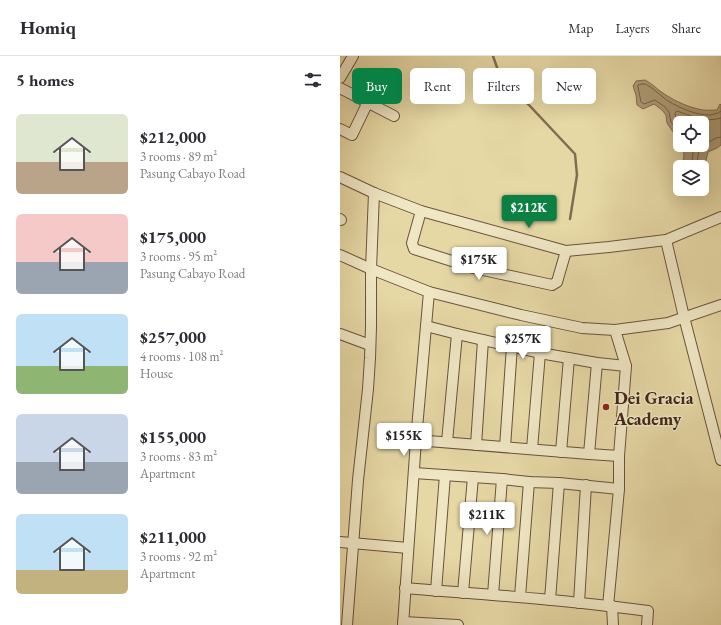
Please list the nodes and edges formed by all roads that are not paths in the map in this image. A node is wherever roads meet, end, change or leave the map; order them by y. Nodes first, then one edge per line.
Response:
1 (352, 56) edge
2 (340, 78) edge
3 (340, 88) edge
4 (352, 94) edge
5 (367, 104) edge
6 (372, 104) edge
7 (394, 116) dead end
8 (340, 129) edge
9 (341, 180) edge
10 (374, 193) junction
11 (421, 211) junction
12 (721, 217) edge
13 (666, 240) junction
14 (566, 250) junction
15 (340, 255) edge
16 (371, 269) junction
17 (429, 292) junction
18 (721, 305) edge
19 (684, 317) junction
20 (426, 326) junction
21 (615, 330) junction
22 (340, 334) edge
23 (457, 334) junction
24 (483, 340) junction
25 (370, 345) junction
26 (512, 346) junction
27 (540, 353) junction
28 (569, 358) junction
29 (597, 363) junction
30 (626, 366) junction
31 (416, 440) junction
32 (448, 442) junction
33 (476, 445) junction
34 (505, 447) junction
35 (532, 449) junction
36 (561, 452) junction
37 (589, 454) junction
38 (619, 456) junction
39 (721, 460) edge
40 (414, 473) junction
41 (445, 476) junction
42 (474, 478) junction
43 (502, 480) junction
44 (529, 482) junction
45 (558, 484) junction
46 (586, 485) junction
47 (619, 489) junction
48 (340, 542) edge
49 (353, 543) junction
50 (408, 548) junction
51 (405, 588) junction
52 (436, 591) junction
53 (463, 593) junction
54 (493, 595) junction
55 (520, 597) junction
56 (550, 600) junction
57 (579, 603) junction
58 (610, 606) junction
59 (403, 623) edge
60 (435, 624) edge
61 (347, 625) edge
62 (458, 625) edge
63 (613, 625) edge
64 (647, 625) edge

1 - 2 street
3 - 4 street
5 - 8 street
6 - 7 street
9 - 10 street
10 - 11 street
10 - 16 street
11 - 14 street
11 - 14 street
12 - 13 street
13 - 14 street
13 - 19 street
15 - 16 street
16 - 17 street
16 - 25 street
17 - 20 street
17 - 21 street
18 - 19 street
19 - 21 street
19 - 39 street
20 - 23 street
20 - 31 street
21 - 30 street
22 - 25 street
23 - 24 street
23 - 32 street
24 - 26 street
24 - 33 street
25 - 49 street
26 - 27 street
26 - 34 street
27 - 28 street
27 - 35 street
28 - 29 street
28 - 36 street
29 - 30 street
29 - 37 street
30 - 38 street
31 - 32 street
31 - 40 street
32 - 33 street
33 - 34 street
34 - 35 street
35 - 36 street
36 - 37 street
37 - 38 street
38 - 47 street
40 - 41 street
40 - 50 street
41 - 42 street
41 - 52 street
42 - 43 street
42 - 53 street
43 - 44 street
43 - 54 street
44 - 45 street
44 - 55 street
45 - 46 street
45 - 56 street
46 - 47 street
46 - 57 street
47 - 58 street
48 - 49 street
49 - 50 street
49 - 61 street
50 - 51 street
51 - 52 street
51 - 59 street
52 - 53 street
53 - 54 street
54 - 55 street
55 - 56 street
56 - 57 street
57 - 58 street
58 - 63 street
58 - 64 street
59 - 60 street
60 - 62 street

